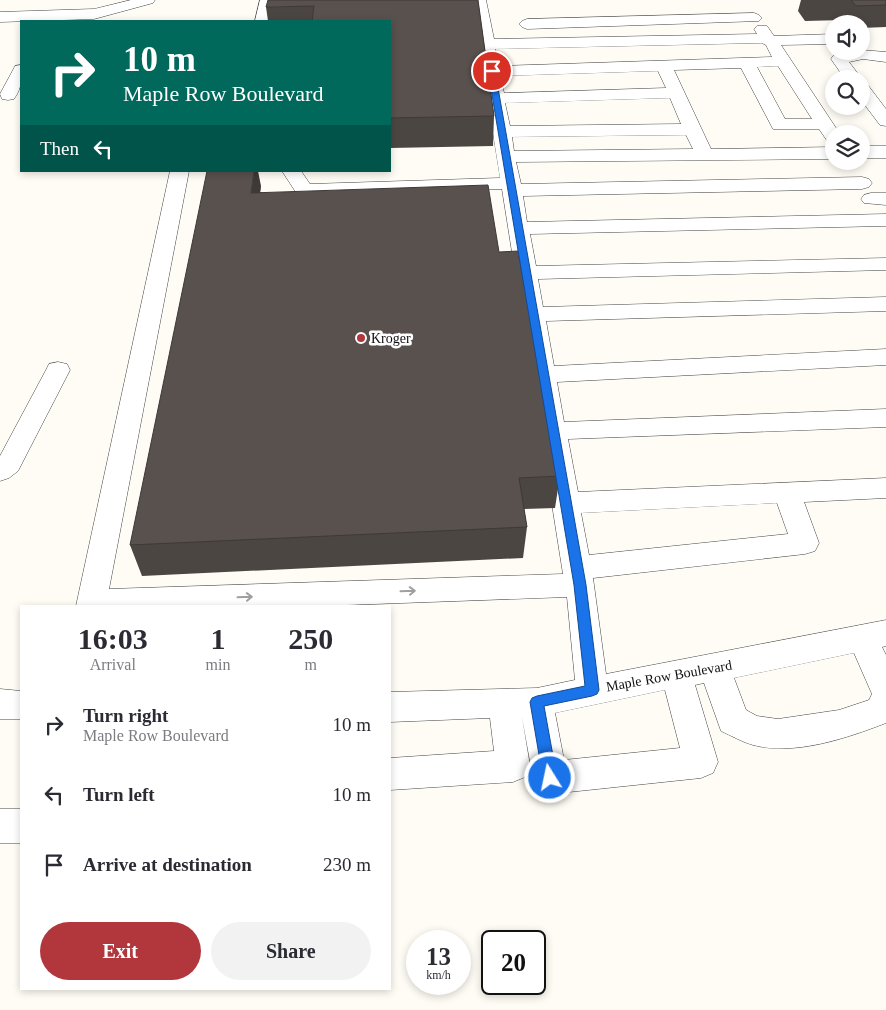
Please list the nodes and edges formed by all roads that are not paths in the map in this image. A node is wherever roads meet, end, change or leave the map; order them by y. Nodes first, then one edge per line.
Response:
1 (148, 0) edge
2 (267, 0) edge
3 (479, 0) edge
4 (742, 0) edge
5 (0, 17) edge
6 (93, 18) edge
7 (754, 18) junction
8 (50, 19) edge
9 (263, 20) edge
10 (496, 30) junction
11 (768, 39) junction
12 (825, 39) edge
13 (886, 57) edge
14 (783, 61) junction
15 (746, 62) junction
16 (664, 66) junction
17 (848, 70) edge
18 (492, 71) junction
19 (20, 72) edge
20 (676, 92) junction
21 (10, 95) edge
22 (496, 98) junction
23 (870, 99) edge
24 (885, 118) edge
25 (824, 124) joint
26 (779, 125) junction
27 (502, 132) junction
28 (698, 141) junction
29 (825, 152) edge
30 (870, 152) edge
31 (886, 152) edge
32 (507, 157) junction
33 (855, 170) edge
34 (180, 172) edge
35 (292, 172) edge
36 (512, 187) junction
37 (873, 194) edge
38 (885, 222) edge
39 (519, 228) junction
40 (886, 264) edge
41 (527, 273) junction
42 (886, 304) edge
43 (534, 314) junction
44 (886, 357) edge
45 (58, 370) dead end
46 (544, 375) junction
47 (886, 418) edge
48 (553, 431) junction
49 (0, 471) edge
50 (886, 488) edge
51 (786, 493) junction
52 (566, 503) junction
53 (578, 577) junction
54 (91, 604) edge
55 (874, 635) edge
56 (715, 668) junction
57 (676, 674) junction
58 (886, 688) edge
59 (592, 690) junction
60 (886, 701) edge
61 (537, 702) junction
62 (0, 704) edge
63 (504, 704) junction
64 (20, 705) edge
65 (391, 707) edge
66 (391, 774) edge
67 (0, 826) edge
68 (20, 826) edge

1 - 6 street
2 - 9 street
3 - 10 street
4 - 7 street
5 - 8 street
6 - 8 street
7 - 10 street
7 - 11 street
10 - 11 street
10 - 18 street
11 - 12 street
11 - 14 street
13 - 17 street
14 - 15 street
14 - 25 street
15 - 16 street
15 - 26 street
16 - 18 street
16 - 20 street
18 - 22 street
19 - 21 street
20 - 22 street
20 - 28 street
22 - 27 street
23 - 24 street
25 - 26 street
26 - 28 street
27 - 28 street
27 - 32 street
28 - 29 street
28 - 32 street
30 - 31 street
32 - 36 street
33 - 37 street
34 - 54 street
35 - 36 street
36 - 37 street
36 - 39 street
37 - 38 street
38 - 39 street
39 - 41 street
40 - 41 street
41 - 43 street
42 - 43 street
43 - 46 street
44 - 46 street
45 - 49 street
46 - 48 street
47 - 48 street
48 - 52 street
50 - 51 street
51 - 52 street
51 - 53 street
52 - 53 street
54 -> 53 street
53 - 59 street
55 - 56 street, Maple Row Boulevard
55 - 58 street
56 - 57 street, Maple Row Boulevard
56 - 60 street
57 - 59 street, Maple Row Boulevard
57 - 61 street
59 - 61 street, Maple Row Boulevard
61 - 63 street, Maple Row Boulevard
62 - 64 street
63 - 65 street, Maple Row Boulevard
63 - 66 street
67 - 68 street

